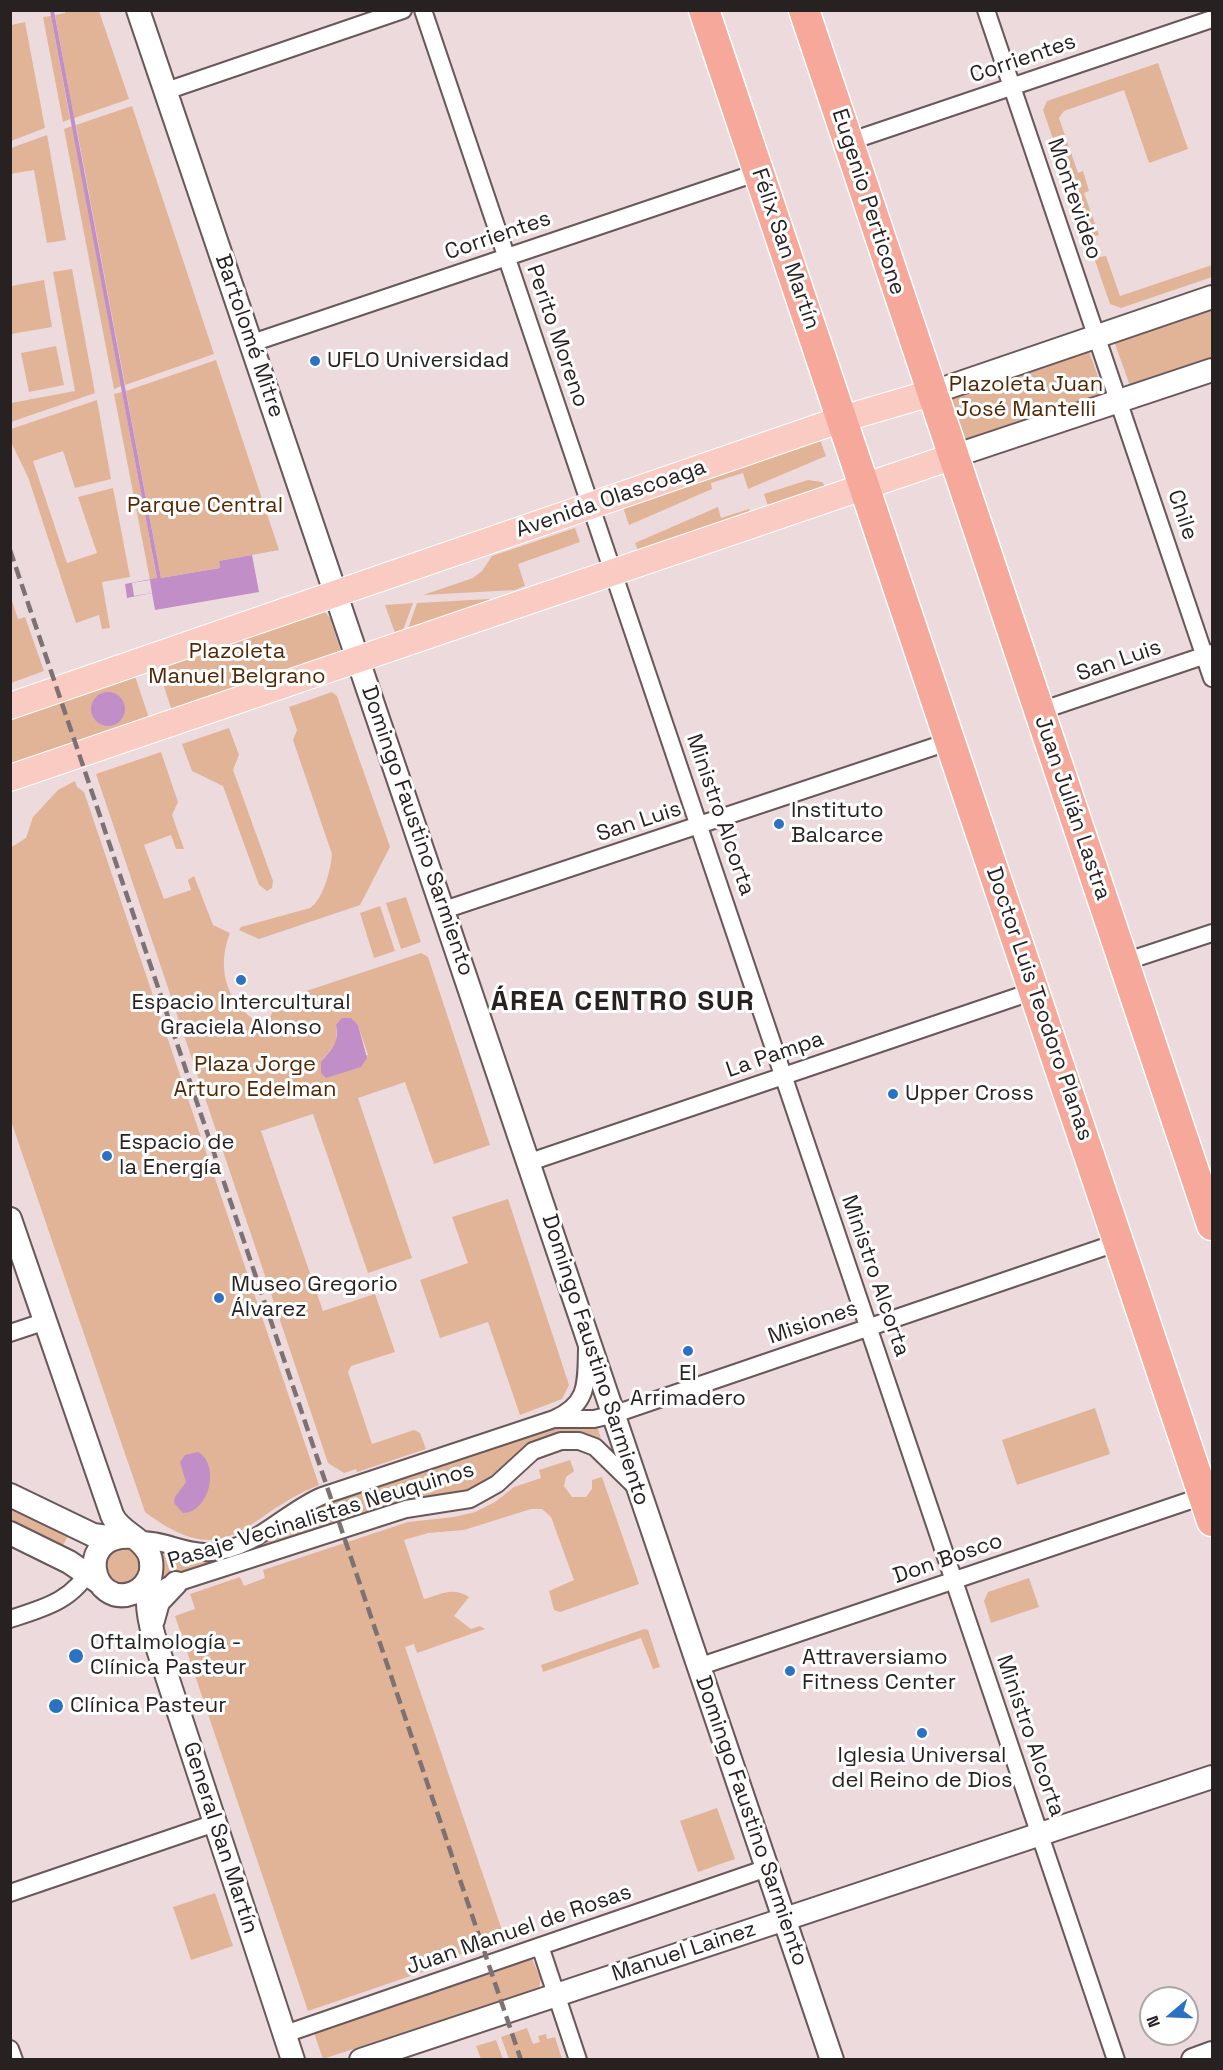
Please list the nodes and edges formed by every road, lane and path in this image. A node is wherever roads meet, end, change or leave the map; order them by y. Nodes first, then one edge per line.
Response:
1 (138, 10) edge
2 (403, 10) edge
3 (423, 10) edge
4 (704, 10) edge
5 (804, 10) edge
6 (986, 10) edge
7 (1212, 19) edge
8 (1012, 87) junction
9 (166, 91) junction
10 (848, 142) junction
11 (759, 172) junction
12 (507, 257) junction
13 (1212, 297) edge
14 (1097, 336) junction
15 (252, 343) junction
16 (1212, 370) edge
17 (931, 393) junction
18 (1119, 401) junction
19 (842, 419) junction
20 (954, 456) junction
21 (865, 488) junction
22 (591, 506) junction
23 (614, 573) junction
24 (337, 594) junction
25 (1209, 654) edge
26 (359, 661) junction
27 (1212, 678) edge
28 (10, 706) edge
29 (1040, 711) junction
30 (951, 741) junction
31 (10, 778) edge
32 (699, 825) junction
33 (444, 910) junction
34 (1212, 933) edge
35 (1124, 962) junction
36 (1034, 991) junction
37 (784, 1076) junction
38 (530, 1162) junction
39 (1211, 1216) edge
40 (10, 1219) edge
41 (1119, 1242) junction
42 (46, 1321) junction
43 (869, 1328) junction
44 (587, 1332) junction
45 (10, 1333) edge
46 (615, 1414) junction
47 (554, 1419) junction
48 (637, 1489) junction
49 (10, 1495) edge
50 (1210, 1503) edge
51 (73, 1526) junction
52 (10, 1533) edge
53 (129, 1539) junction
54 (60, 1558) junction
55 (94, 1579) junction
56 (954, 1580) junction
57 (176, 1583) junction
58 (142, 1587) junction
59 (10, 1619) edge
60 (154, 1637) junction
61 (698, 1667) junction
62 (1212, 1778) edge
63 (215, 1824) junction
64 (1040, 1835) junction
65 (767, 1868) junction
66 (10, 1893) edge
67 (784, 1919) junction
68 (540, 1946) junction
69 (556, 1995) junction
70 (285, 2034) junction
71 (10, 2049) edge
72 (1212, 2053) edge
73 (14, 2060) edge
74 (293, 2060) edge
75 (361, 2060) edge
76 (578, 2060) edge
77 (832, 2060) edge
78 (1116, 2060) edge
79 (1193, 2060) edge

1 - 9 main road, Bartolomé Mitre
2 - 9 street
3 - 12 street, Perito Moreno
4 - 11 highway, Félix San Martín
5 - 10 highway, Eugenio Perticone
6 - 8 street, Montevideo
7 - 8 street, Corrientes
8 - 10 street, Corrientes
8 - 14 street, Montevideo
9 - 15 main road, Bartolomé Mitre
10 - 17 highway, Eugenio Perticone
11 - 12 street, Corrientes
11 - 19 highway, Félix San Martín
12 - 15 street, Corrientes
12 - 22 street, Perito Moreno
13 - 14 main road, Avenida Olascoaga
14 - 17 main road, Avenida Olascoaga
14 - 18 street, Montevideo
15 - 24 main road, Bartolomé Mitre
16 - 18 main road
17 - 19 main road, Avenida Olascoaga
17 - 20 highway, Juan Julián Lastra
18 - 20 main road
18 - 25 street, Chile
19 - 21 highway, Félix San Martín
19 - 22 main road, Avenida Olascoaga
20 - 21 main road
20 - 29 highway, Juan Julián Lastra
21 - 23 main road
21 - 30 highway, Doctor Luis Teodoro Planas
22 - 23 street, Ministro Alcorta
22 - 24 main road, Avenida Olascoaga
23 - 26 main road
23 - 32 street, Ministro Alcorta
24 - 26 main road, Bartolomé Mitre
24 - 28 main road, Avenida Olascoaga
25 - 27 street, Chile
25 - 29 street, San Luis
26 - 31 main road
26 - 33 main road, Domingo Faustino Sarmiento
29 - 35 highway, Juan Julián Lastra
30 - 32 street, San Luis
30 - 36 highway, Doctor Luis Teodoro Planas
32 - 33 street, San Luis
32 - 37 street, Ministro Alcorta
33 - 38 main road, Domingo Faustino Sarmiento
34 - 35 street
35 - 39 highway, Juan Julián Lastra
36 - 37 street, La Pampa
36 - 41 highway, Doctor Luis Teodoro Planas
37 - 38 street, La Pampa
37 - 43 street, Ministro Alcorta
38 - 44 main road, Domingo Faustino Sarmiento
40 - 42 main road, General San Martín
41 - 43 street, Misiones
41 - 50 highway, Doctor Luis Teodoro Planas
42 - 45 street
42 - 53 main road, General San Martín
43 - 46 street, Misiones
43 - 56 street, Ministro Alcorta
44 - 46 main road, Domingo Faustino Sarmiento
44 - 47 street, Pasaje Vecinalistas Neuquinos
46 - 47 street, Misiones
46 - 48 main road, Domingo Faustino Sarmiento
47 - 53 street, Pasaje Vecinalistas Neuquinos
48 - 57 street, Pasaje Vecinalistas Neuquinos
48 - 61 main road, Domingo Faustino Sarmiento
49 - 51 main road
50 - 56 street, Don Bosco
51 - 53 main road
51 - 54 main road
52 - 54 main road
53 - 55 main road
53 - 58 main road, General San Martín
54 - 55 main road
55 - 58 main road
55 - 59 street
56 - 61 street, Don Bosco
56 - 64 street, Ministro Alcorta
57 - 58 street, Pasaje Vecinalistas Neuquinos
57 - 60 main road
58 - 60 main road, General San Martín
60 - 63 main road, General San Martín
61 - 65 main road, Domingo Faustino Sarmiento
62 - 64 main road, Manuel Lainez
63 - 66 street
63 - 70 main road, General San Martín
64 - 67 main road, Manuel Lainez
64 - 78 street, Ministro Alcorta
65 - 67 main road, Domingo Faustino Sarmiento
65 - 68 street, Juan Manuel de Rosas
67 - 69 main road, Manuel Lainez
67 - 77 main road, Domingo Faustino Sarmiento
68 - 69 street
68 - 70 street, Juan Manuel de Rosas
69 - 75 main road, Manuel Lainez
69 - 76 street
70 - 74 main road, General San Martín
71 - 73 street
72 - 79 main road

